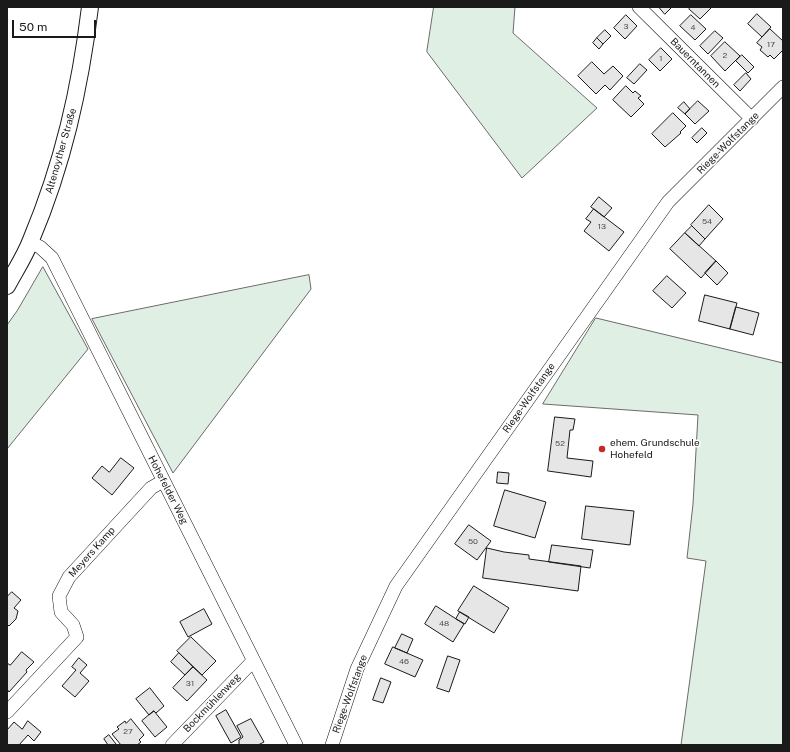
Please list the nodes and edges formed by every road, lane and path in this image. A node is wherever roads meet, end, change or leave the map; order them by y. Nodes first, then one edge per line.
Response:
1 (90, 7) edge
2 (639, 7) edge
3 (783, 87) edge
4 (752, 119) junction
5 (30, 242) junction
6 (7, 286) edge
7 (163, 481) junction
8 (253, 661) junction
9 (9, 706) edge
10 (172, 745) edge
11 (296, 745) edge
12 (332, 745) edge

1 - 5 main road, Altenoyther Straße
2 - 4 street, Bauerntannen
3 - 4 street, Riege-Wolfstange
4 - 12 street, Riege-Wolfstange
5 - 6 main road, Altenoyther Straße
5 - 7 street, Hohefelder Weg
7 - 8 street, Hohefelder Weg
7 - 9 street, Meyers Kamp
8 - 10 street, Bockmühlenweg
8 - 11 street, Hohefelder Weg

